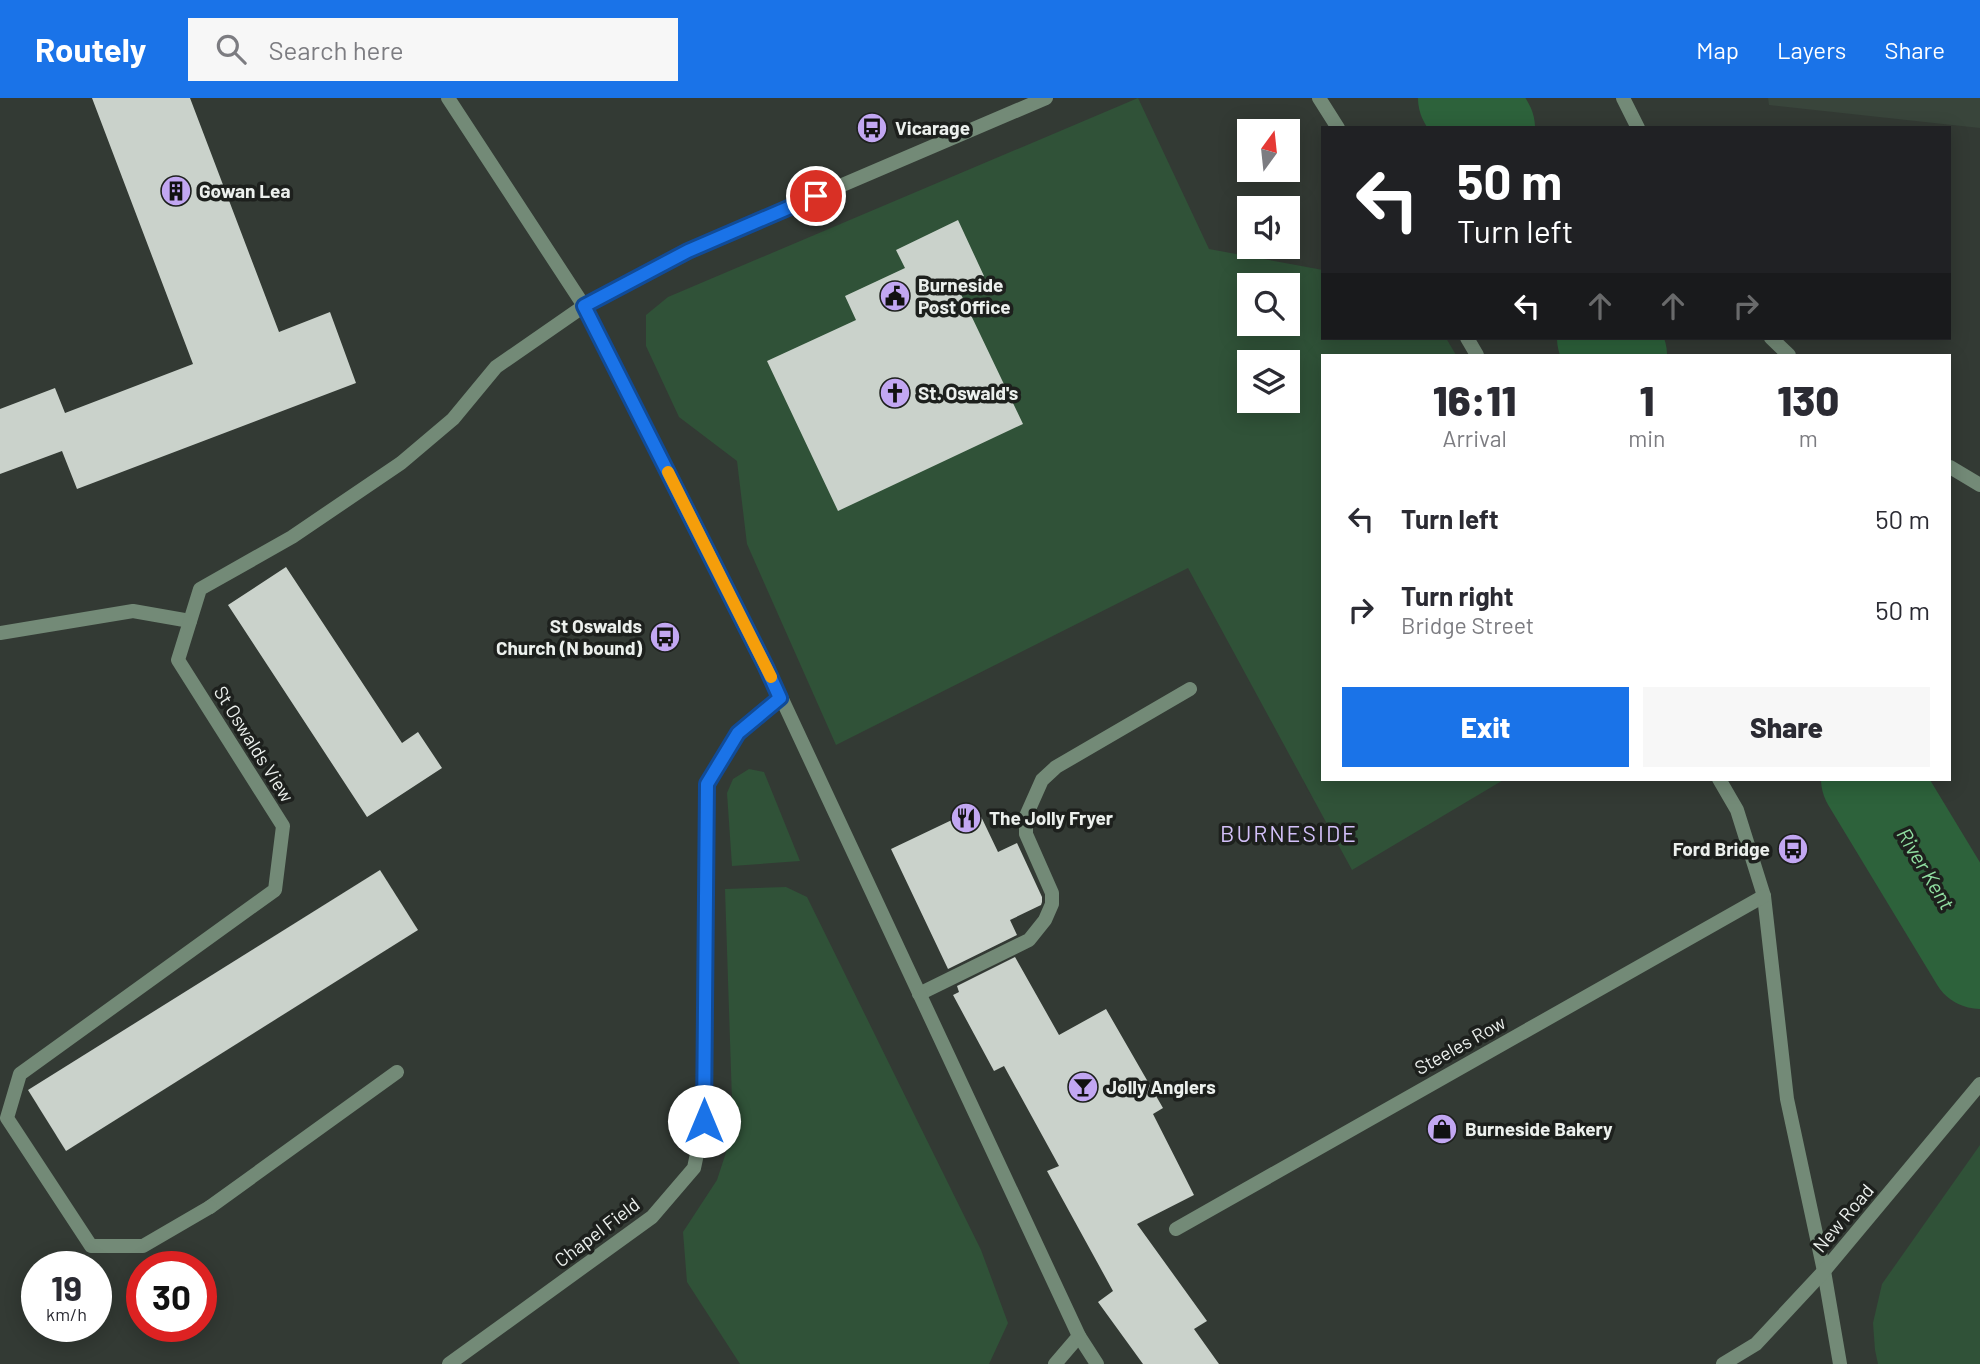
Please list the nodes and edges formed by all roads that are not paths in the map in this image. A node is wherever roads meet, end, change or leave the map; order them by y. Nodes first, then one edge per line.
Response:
1 (448, 98) edge
2 (1046, 98) edge
3 (1319, 98) edge
4 (1623, 98) edge
5 (1337, 126) edge
6 (1637, 126) edge
7 (584, 306) junction
8 (1773, 340) edge
9 (1788, 354) edge
10 (1951, 468) edge
11 (1980, 485) edge
12 (190, 621) junction
13 (0, 633) edge
14 (1190, 689) dead end
15 (780, 698) junction
16 (1720, 781) edge
17 (1763, 896) junction
18 (919, 994) junction
19 (397, 1072) dead end
20 (1980, 1084) edge
21 (1176, 1229) dead end
22 (1824, 1271) junction
23 (1079, 1336) junction
24 (449, 1364) edge
25 (1055, 1364) edge
26 (1097, 1364) edge
27 (1723, 1364) edge
28 (1840, 1364) edge

1 - 7 street
2 - 7 street, St Oswalds View
3 - 5 street
4 - 6 street
7 - 12 street, St Oswalds View
7 - 15 street
8 - 9 street
10 - 11 street
12 - 13 street
12 - 19 street, St Oswalds View
14 - 18 street
15 - 18 street
15 - 24 street, Chapel Field
16 - 17 street
17 - 21 street, Steeles Row
17 - 22 street
18 - 23 street
20 - 22 street, New Road
22 - 27 street, New Road
22 - 28 street
23 - 25 street
23 - 26 street

